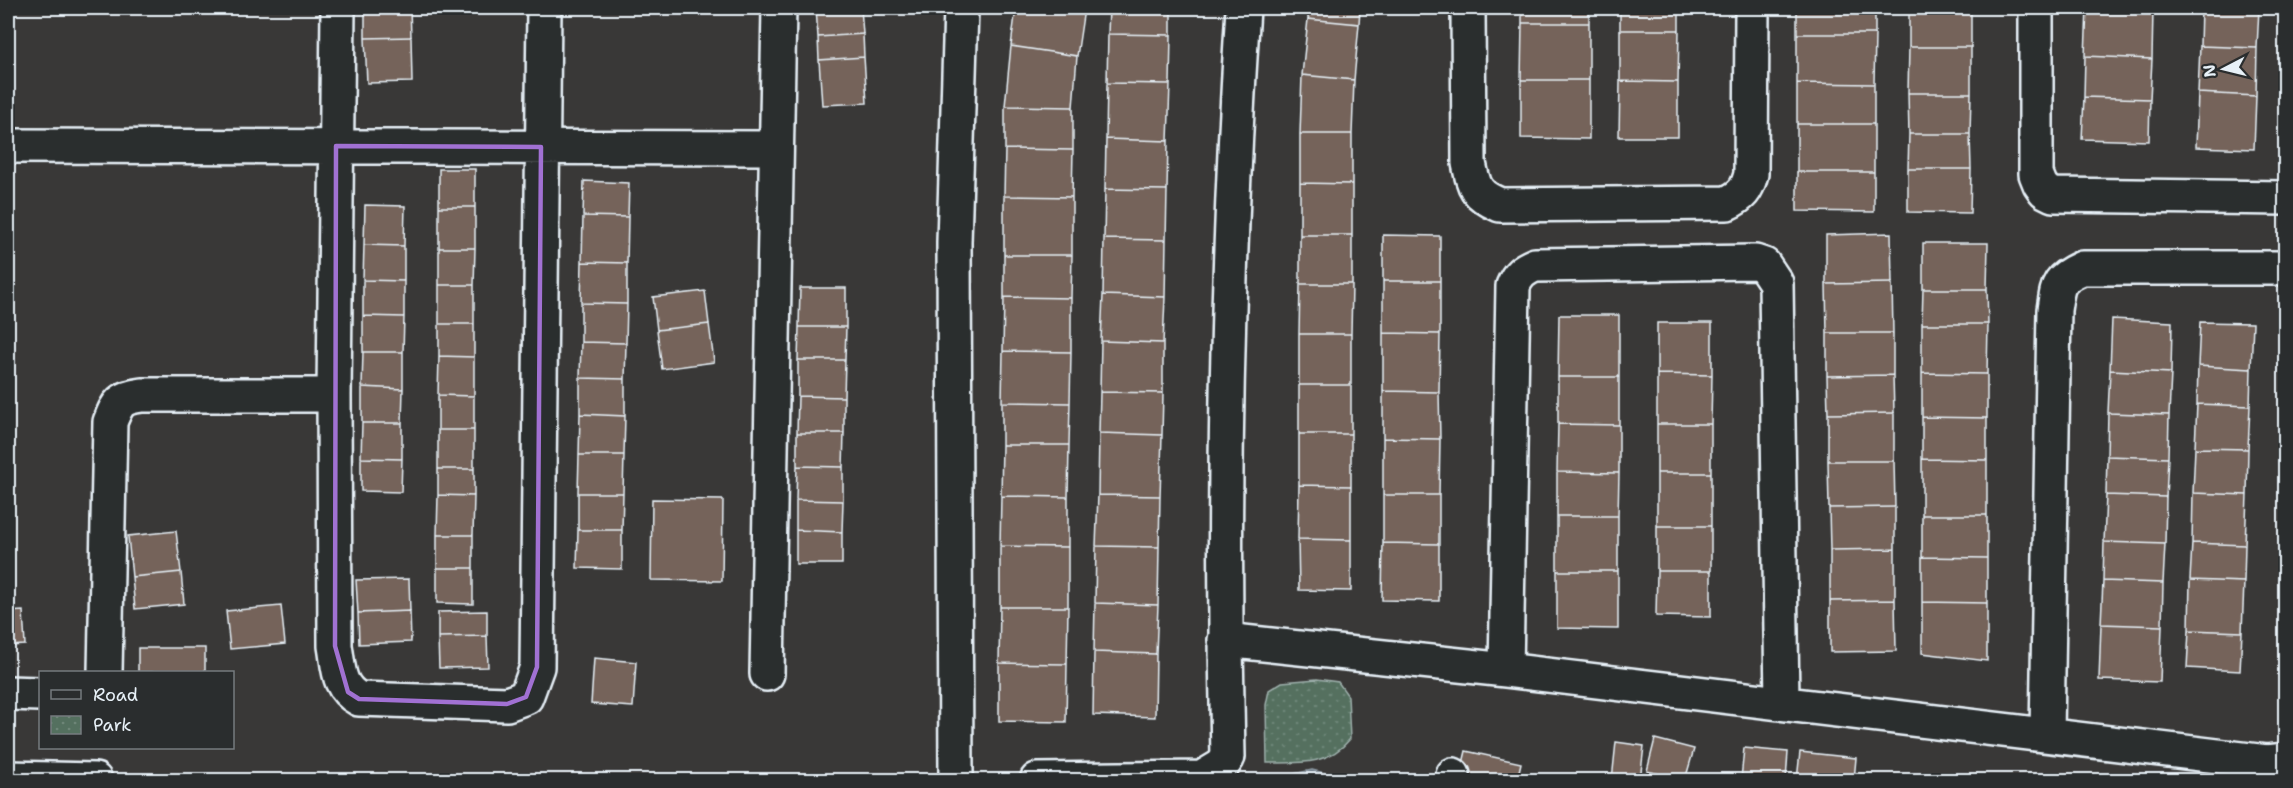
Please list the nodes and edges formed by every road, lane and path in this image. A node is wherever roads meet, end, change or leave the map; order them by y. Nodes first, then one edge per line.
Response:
1 (338, 8) edge
2 (544, 8) edge
3 (779, 8) edge
4 (962, 8) edge
5 (1243, 8) edge
6 (1468, 8) edge
7 (1752, 8) edge
8 (2036, 8) edge
9 (8, 146) edge
10 (336, 146) junction
11 (541, 147) junction
12 (776, 148) junction
13 (2286, 198) edge
14 (2286, 268) edge
15 (334, 395) junction
16 (1225, 640) junction
17 (1506, 670) junction
18 (105, 671) edge
19 (767, 674) dead end
20 (8, 693) edge
21 (39, 694) edge
22 (1782, 702) junction
23 (2048, 734) junction
24 (2286, 760) edge
25 (8, 778) edge
26 (95, 780) edge
27 (956, 780) edge
28 (1037, 780) edge

1 - 10 street
2 - 11 street
3 - 12 street
4 - 27 street
5 - 16 street
6 - 7 street
8 - 13 street
9 - 10 street
10 - 11 street
10 - 15 street
11 - 12 street
11 - 15 street
12 - 19 street
14 - 23 street
15 - 18 street
16 - 17 street
16 - 28 street
17 - 22 street
17 - 22 street
20 - 21 street
22 - 23 street
23 - 24 street
25 - 26 street

